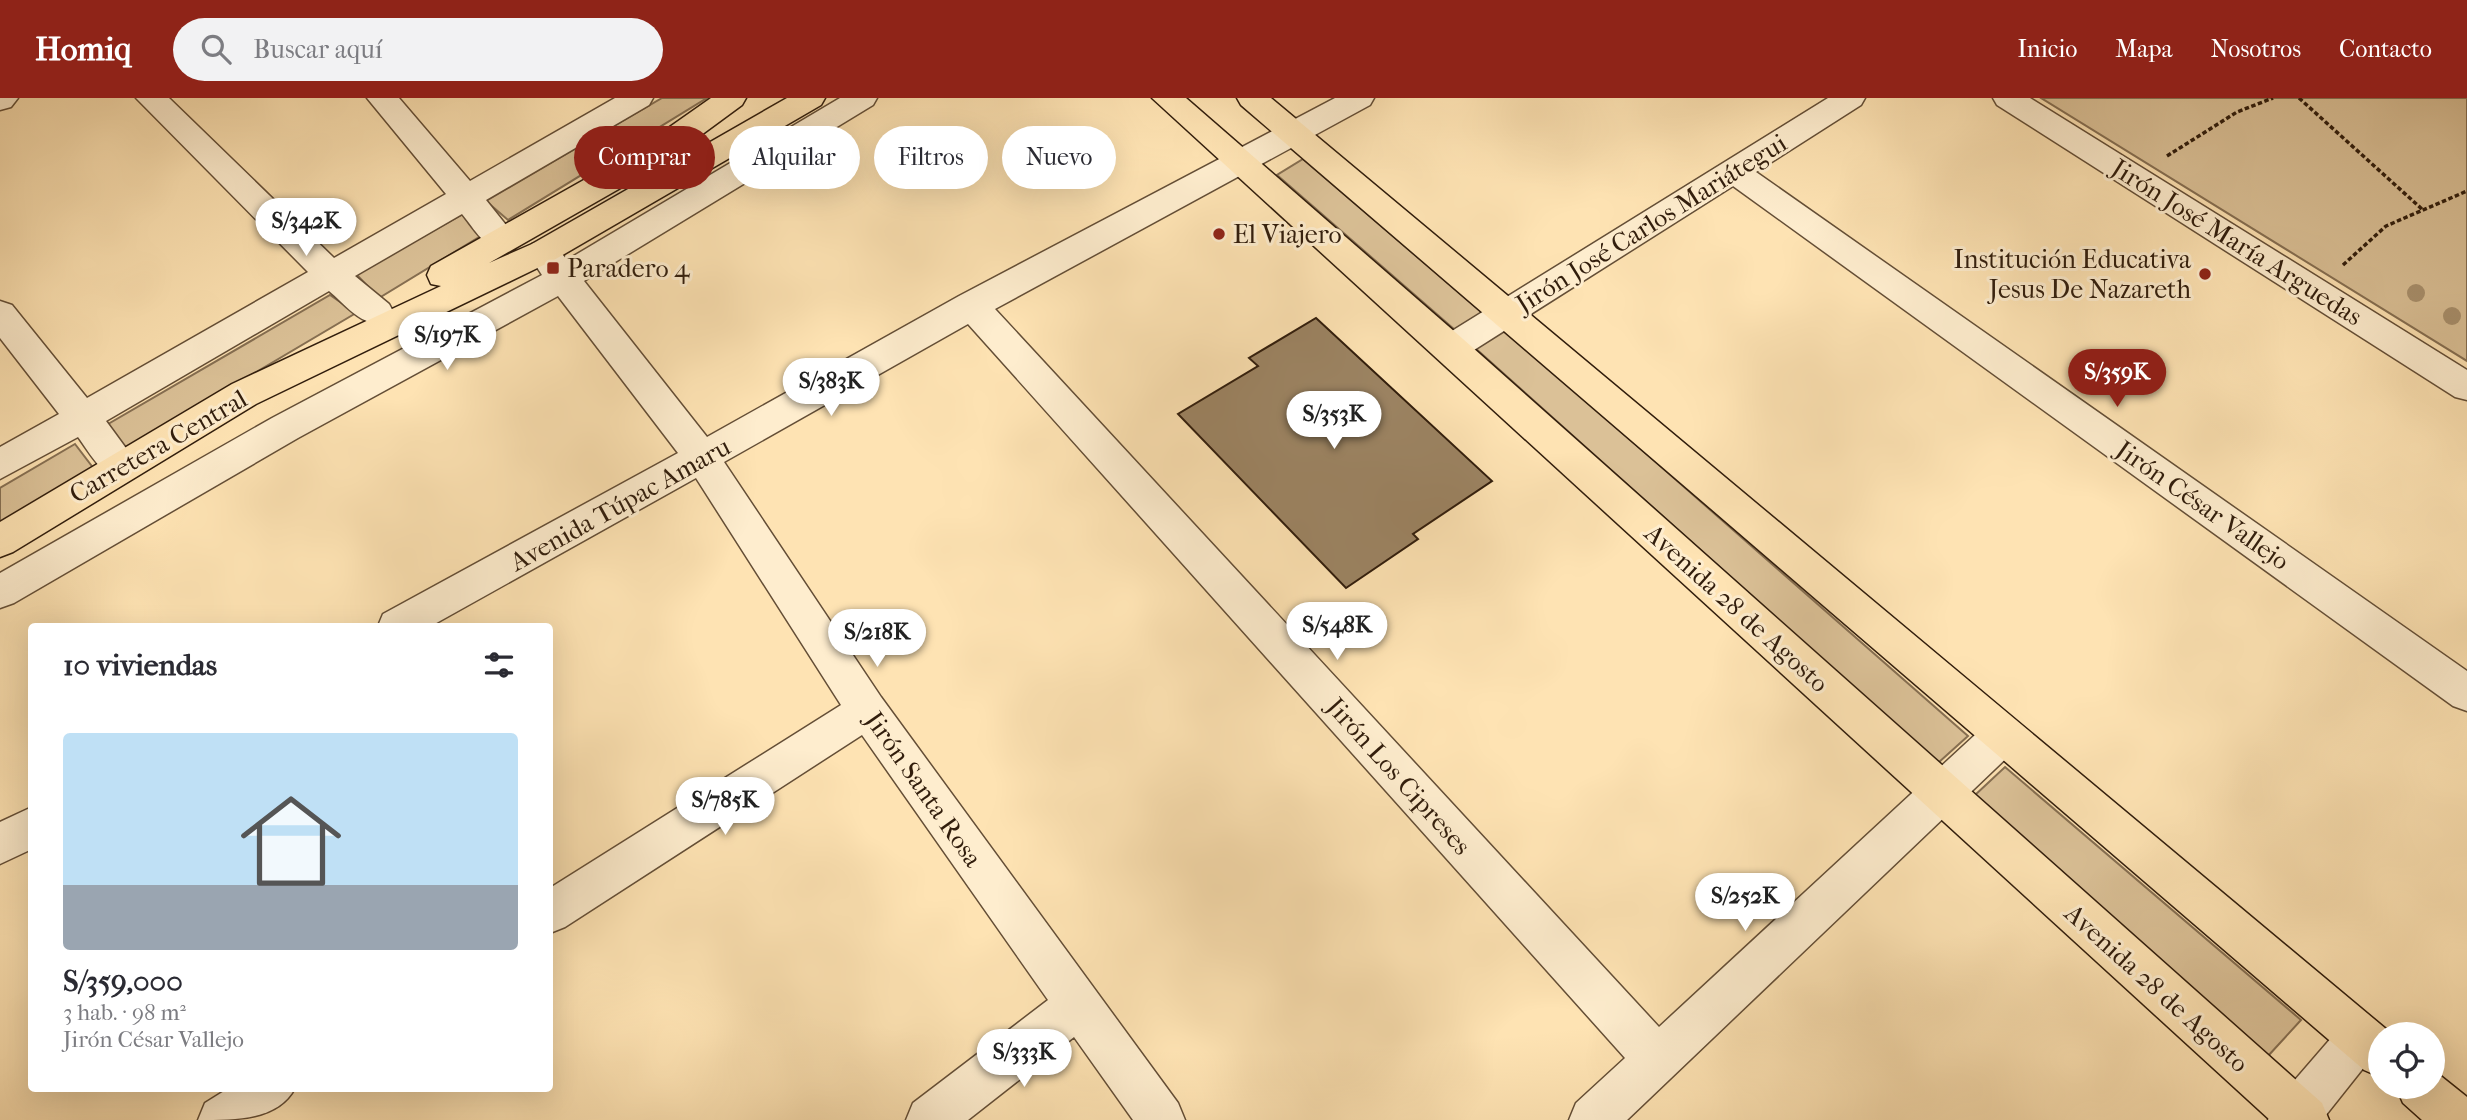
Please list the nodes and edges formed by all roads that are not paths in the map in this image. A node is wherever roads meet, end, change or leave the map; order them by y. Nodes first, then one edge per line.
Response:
1 (151, 98) edge
2 (382, 98) edge
3 (638, 98) edge
4 (731, 98) edge
5 (776, 98) edge
6 (810, 98) edge
7 (862, 98) edge
8 (1167, 98) edge
9 (1252, 98) edge
10 (1359, 98) edge
11 (1850, 98) edge
12 (2008, 98) edge
13 (692, 126) edge
14 (1293, 132) junction
15 (715, 133) edge
16 (1240, 160) junction
17 (1733, 171) junction
18 (593, 189) edge
19 (465, 197) junction
20 (502, 240) junction
21 (553, 266) junction
22 (331, 275) junction
23 (971, 305) junction
24 (377, 313) junction
25 (1507, 313) junction
26 (0, 314) edge
27 (1451, 348) junction
28 (320, 358) junction
29 (2467, 387) edge
30 (80, 418) junction
31 (704, 459) junction
32 (0, 465) edge
33 (121, 466) junction
34 (0, 541) edge
35 (0, 592) edge
36 (403, 623) edge
37 (2467, 693) edge
38 (867, 710) junction
39 (2003, 735) junction
40 (1941, 794) junction
41 (28, 829) edge
42 (0, 844) edge
43 (553, 910) edge
44 (1078, 1006) junction
45 (2368, 1044) edge
46 (2368, 1048) edge
47 (1658, 1060) junction
48 (266, 1092) edge
49 (2433, 1099) edge
50 (2298, 1118) edge
51 (222, 1120) edge
52 (930, 1120) edge
53 (1161, 1120) edge
54 (1593, 1120) edge
55 (2458, 1120) edge

1 - 22 street
2 - 19 street
3 - 19 street
4 - 13 main road, Carretera Central
5 - 15 main road
6 - 21 main road, Carretera Central
7 - 21 street
8 - 16 main road, Avenida 28 de Agosto
9 - 14 main road
10 - 14 street, Avenida Túpac Amaru
11 - 17 street, Jirón José Carlos Mariátegui
12 - 29 street, Jirón José María Arguedas
14 - 16 street, Avenida Túpac Amaru
14 - 25 main road
16 - 23 street, Avenida Túpac Amaru
16 - 27 main road, Avenida 28 de Agosto
17 - 25 street, Jirón José Carlos Mariátegui
17 - 37 street, Jirón César Vallejo
18 - 20 main road, Carretera Central
19 - 20 street
19 - 22 street
20 - 24 main road, Carretera Central
21 - 28 main road, Carretera Central
21 - 31 street, Jirón Santa Rosa
21 - 35 street
22 - 24 street
22 - 30 street
23 - 31 street, Avenida Túpac Amaru
23 - 47 street, Jirón Los Cipreses
24 - 28 main road, Carretera Central
25 - 27 street, Jirón José Carlos Mariátegui
25 - 39 main road
26 - 30 street
27 - 40 main road, Avenida 28 de Agosto
28 - 33 main road, Carretera Central
30 - 32 street
30 - 33 street
31 - 36 street, Avenida Túpac Amaru
31 - 38 street, Jirón Santa Rosa
33 - 34 main road, Carretera Central
38 - 43 street
38 - 44 street, Jirón Santa Rosa
39 - 40 street
39 - 45 main road
40 - 47 street
40 - 50 main road, Avenida 28 de Agosto
41 - 42 street
44 - 52 street
44 - 53 street, Jirón Santa Rosa
46 - 50 street
47 - 54 street
48 - 51 street
49 - 55 main road

